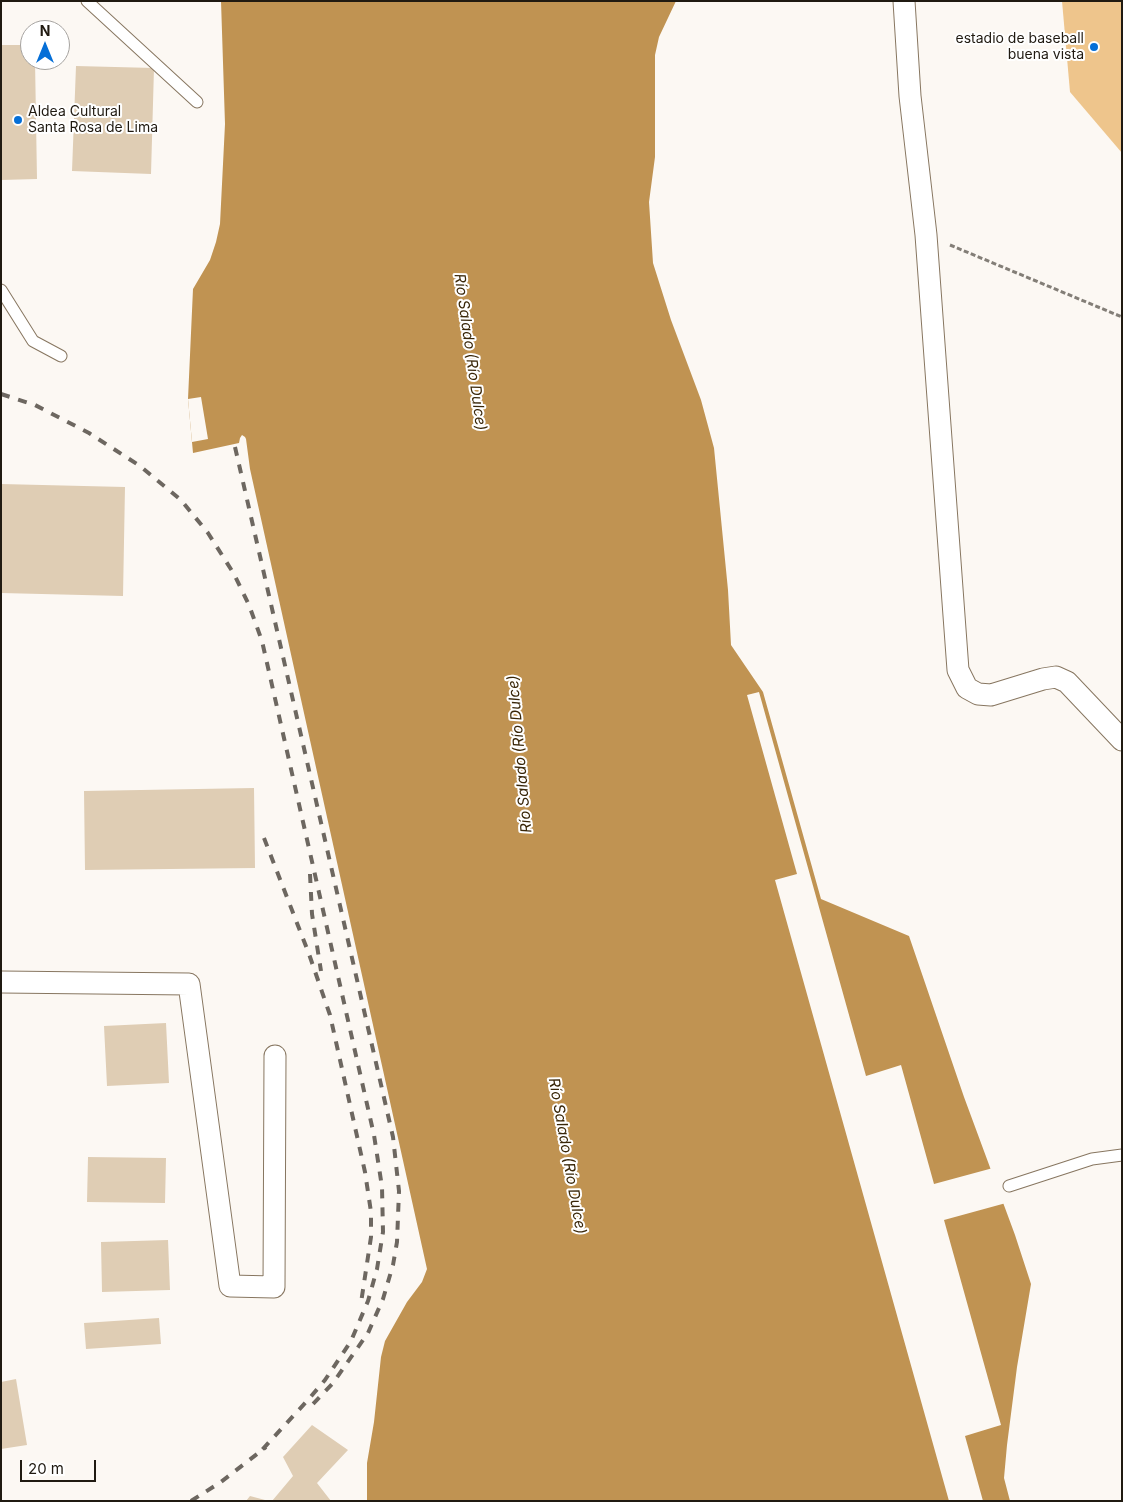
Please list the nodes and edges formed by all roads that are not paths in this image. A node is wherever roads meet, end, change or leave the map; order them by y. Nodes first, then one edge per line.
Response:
1 (87, 1) edge
2 (904, 1) edge
3 (198, 102) dead end
4 (1, 290) edge
5 (61, 356) dead end
6 (1122, 740) edge
7 (1, 982) edge
8 (275, 1056) dead end
9 (1122, 1155) edge
10 (1009, 1186) dead end

1 - 3 lane
2 - 6 street
4 - 5 lane
7 - 8 street
9 - 10 lane

